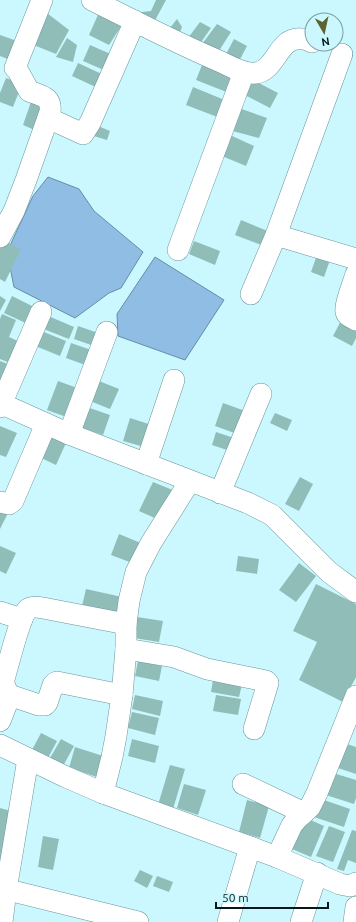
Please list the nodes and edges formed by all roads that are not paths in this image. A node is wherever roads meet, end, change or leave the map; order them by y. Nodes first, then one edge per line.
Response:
1 (42, 0) edge
2 (92, 0) edge
3 (135, 21) junction
4 (304, 38) edge
5 (339, 52) edge
6 (349, 57) edge
7 (244, 72) junction
8 (48, 118) junction
9 (276, 235) junction
10 (0, 238) edge
11 (178, 250) dead end
12 (356, 259) edge
13 (356, 274) edge
14 (251, 294) dead end
15 (41, 312) dead end
16 (356, 320) edge
17 (107, 332) dead end
18 (174, 380) dead end
19 (261, 394) dead end
20 (0, 405) edge
21 (46, 424) junction
22 (69, 434) junction
23 (146, 464) junction
24 (190, 481) junction
25 (220, 492) junction
26 (0, 502) edge
27 (356, 592) edge
28 (0, 612) edge
29 (22, 619) junction
30 (126, 624) junction
31 (126, 649) junction
32 (9, 695) junction
33 (122, 695) junction
34 (356, 696) edge
35 (0, 721) edge
36 (254, 729) dead end
37 (0, 746) edge
38 (28, 759) junction
39 (243, 784) dead end
40 (103, 793) junction
41 (304, 812) junction
42 (250, 847) junction
43 (277, 857) junction
44 (317, 873) junction
45 (356, 883) edge
46 (3, 889) edge
47 (356, 907) edge
48 (2, 922) edge
49 (138, 922) edge
50 (228, 922) edge
51 (301, 922) edge
52 (354, 922) edge

1 - 8 street
2 - 3 street
3 - 7 street
3 - 8 street
4 - 7 street
5 - 6 street
6 - 9 street
7 - 11 street
8 - 10 street
9 - 12 street
9 - 14 street
13 - 16 street
15 - 20 street
17 - 22 street
18 - 23 street
19 - 25 street
20 - 21 street
21 - 22 street
21 - 26 street
22 - 23 street
23 - 24 street
24 - 25 street
24 - 30 street
25 - 27 street
28 - 29 street
29 - 30 street
29 - 32 street
30 - 31 street
31 - 33 street
31 - 36 street
32 - 33 street
32 - 35 street
33 - 40 street
34 - 41 street
37 - 38 street
38 - 40 street
38 - 46 street
39 - 41 street
40 - 42 street
41 - 43 street
42 - 43 street
42 - 50 street
43 - 44 street
44 - 45 street
44 - 51 street
46 - 48 street
46 - 49 street
47 - 52 street

